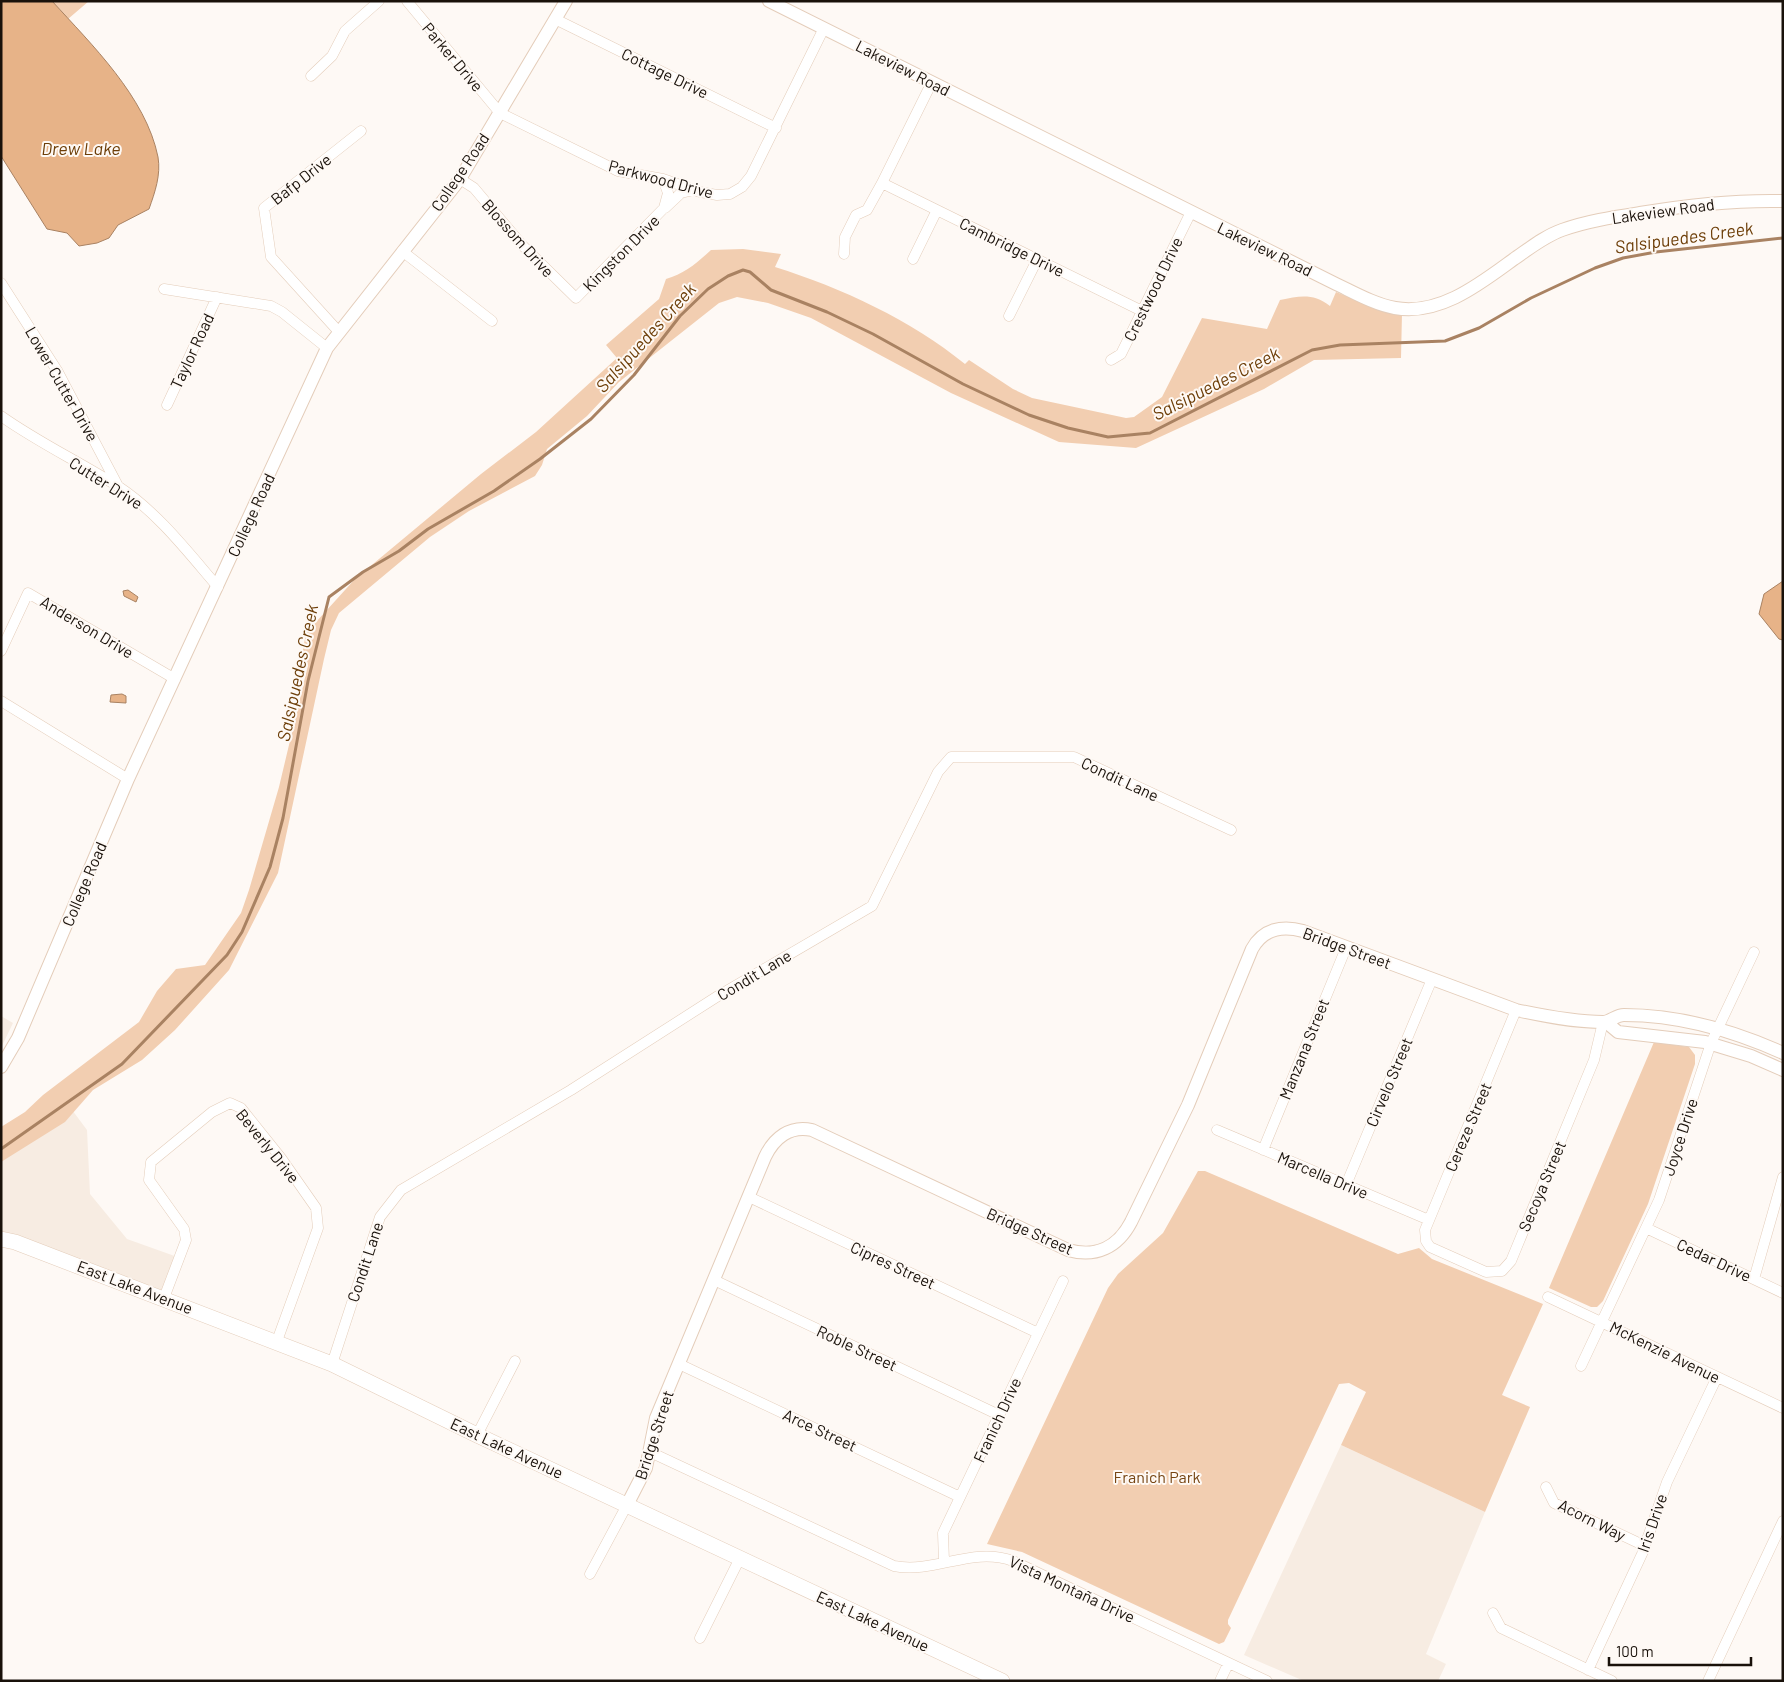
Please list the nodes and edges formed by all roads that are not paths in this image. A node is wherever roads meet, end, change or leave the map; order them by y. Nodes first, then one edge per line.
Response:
1 (379, 1) edge
2 (406, 1) edge
3 (566, 1) edge
4 (769, 1) edge
5 (555, 19) junction
6 (824, 28) junction
7 (312, 76) dead end
8 (931, 84) junction
9 (500, 113) junction
10 (776, 128) junction
11 (361, 131) dead end
12 (460, 179) junction
13 (663, 179) junction
14 (882, 183) junction
15 (694, 190) junction
16 (1783, 201) edge
17 (938, 210) junction
18 (1191, 212) junction
19 (659, 214) junction
20 (402, 251) junction
21 (844, 254) dead end
22 (913, 258) dead end
23 (1038, 260) junction
24 (1, 283) edge
25 (164, 289) dead end
26 (217, 297) junction
27 (576, 298) joint
28 (1142, 311) junction
29 (1010, 316) dead end
30 (492, 321) dead end
31 (339, 332) junction
32 (327, 348) junction
33 (1111, 360) dead end
34 (167, 405) dead end
35 (1, 416) edge
36 (119, 487) junction
37 (218, 586) junction
38 (1, 651) edge
39 (175, 679) junction
40 (1, 701) edge
41 (128, 779) junction
42 (1231, 830) dead end
43 (1346, 948) junction
44 (1754, 952) dead end
45 (1432, 980) junction
46 (1516, 1010) junction
47 (1604, 1022) junction
48 (1718, 1028) junction
49 (1711, 1043) junction
50 (1783, 1053) edge
51 (1, 1067) edge
52 (1783, 1070) edge
53 (1216, 1130) dead end
54 (1263, 1150) junction
55 (1783, 1177) edge
56 (1346, 1185) junction
57 (748, 1197) junction
58 (1429, 1220) junction
59 (1646, 1228) junction
60 (1, 1239) edge
61 (1428, 1244) joint
62 (1754, 1279) junction
63 (714, 1280) junction
64 (1063, 1281) dead end
65 (1783, 1293) edge
66 (1548, 1297) dead end
67 (164, 1298) junction
68 (1602, 1322) junction
69 (1038, 1334) junction
70 (277, 1341) junction
71 (515, 1361) dead end
72 (332, 1364) junction
73 (679, 1364) junction
74 (1581, 1366) dead end
75 (1717, 1377) junction
76 (1783, 1408) edge
77 (999, 1415) junction
78 (477, 1434) junction
79 (650, 1452) junction
80 (1546, 1487) dead end
81 (960, 1497) junction
82 (627, 1505) junction
83 (1783, 1521) edge
84 (1645, 1546) junction
85 (740, 1558) junction
86 (944, 1562) junction
87 (590, 1574) dead end
88 (1493, 1613) dead end
89 (700, 1638) dead end
90 (1228, 1664) junction
91 (1588, 1670) junction
92 (1002, 1681) edge
93 (1220, 1681) edge
94 (1267, 1681) edge
95 (1612, 1681) edge
96 (1708, 1681) edge

1 - 7 street
2 - 9 street, Parker Drive
3 - 5 street, College Road
4 - 6 street, Lakeview Road
5 - 9 street, College Road
5 - 10 street, Cottage Drive
6 - 8 street, Lakeview Road
6 - 10 street, Parkwood Drive
8 - 14 street
8 - 18 street, Lakeview Road
9 - 12 street, College Road
9 - 13 street, Parkwood Drive
10 - 15 street, Parkwood Drive
11 - 31 street, Bafp Drive
12 - 20 street, College Road
12 - 27 street, Blossom Drive
13 - 15 street, Parkwood Drive
13 - 19 street, Kingston Drive
14 - 17 street, Cambridge Drive
14 - 21 street
15 - 19 street
16 - 18 street, Lakeview Road
17 - 22 street
17 - 23 street, Cambridge Drive
18 - 28 street, Crestwood Drive
19 - 27 street, Kingston Drive
20 - 30 street
20 - 31 street, College Road
23 - 28 street, Cambridge Drive
23 - 29 street
24 - 36 street, Lower Cutter Drive
25 - 26 street
26 - 32 street
26 - 34 street, Taylor Road
28 - 33 street, Crestwood Drive
31 - 32 street, College Road
32 - 37 street, College Road
35 - 36 street, Cutter Drive
36 - 37 street, Cutter Drive
37 - 39 street, College Road
38 - 39 street, Anderson Drive
39 - 41 street, College Road
40 - 41 street
41 - 51 street, College Road
42 - 72 street, Condit Lane
43 - 45 street, Bridge Street
43 - 54 street, Manzana Street
43 - 57 street, Bridge Street
44 - 48 street, Joyce Drive
45 - 46 street, Bridge Street
45 - 56 street, Cirvelo Street
46 - 47 street, Bridge Street
46 - 58 street, Cereze Street
47 - 48 street, Bridge Street
47 - 49 street, Bridge Street
47 - 61 street, Secoya Street
48 - 49 street, Joyce Drive
48 - 50 street, Bridge Street
49 - 52 street, Bridge Street
49 - 59 street, Joyce Drive
53 - 54 street, Marcella Drive
54 - 56 street, Marcella Drive
55 - 62 street
56 - 58 street, Marcella Drive
57 - 63 street, Bridge Street
57 - 69 street, Cipres Street
58 - 61 street, Cereze Street
59 - 62 street, Cedar Drive
59 - 68 street, Joyce Drive
60 - 67 main road, East Lake Avenue
62 - 65 street, Cedar Drive
63 - 73 street, Bridge Street
63 - 77 street, Roble Street
64 - 69 street, Franich Drive
66 - 68 street, McKenzie Avenue
67 - 70 main road, East Lake Avenue
67 - 70 street, Beverly Drive
68 - 74 street, Joyce Drive
68 - 75 street, McKenzie Avenue
69 - 77 street, Franich Drive
70 - 72 main road, East Lake Avenue
71 - 78 street
72 - 78 main road, East Lake Avenue
73 - 79 street, Bridge Street
73 - 81 street, Arce Street
75 - 76 street, McKenzie Avenue
75 - 84 street, Iris Drive
77 - 81 street, Franich Drive
78 - 82 main road, East Lake Avenue
79 - 82 street, Bridge Street
79 - 86 street, Vista Montaña Drive
80 - 84 street, Acorn Way
81 - 86 street, Franich Drive
82 - 85 main road, East Lake Avenue
82 - 87 street
83 - 96 street
84 - 91 street, Iris Drive
85 - 89 street
85 - 92 main road, East Lake Avenue
86 - 90 street, Vista Montaña Drive
88 - 91 street
90 - 93 street
90 - 94 street, Vista Montaña Drive
91 - 95 street

